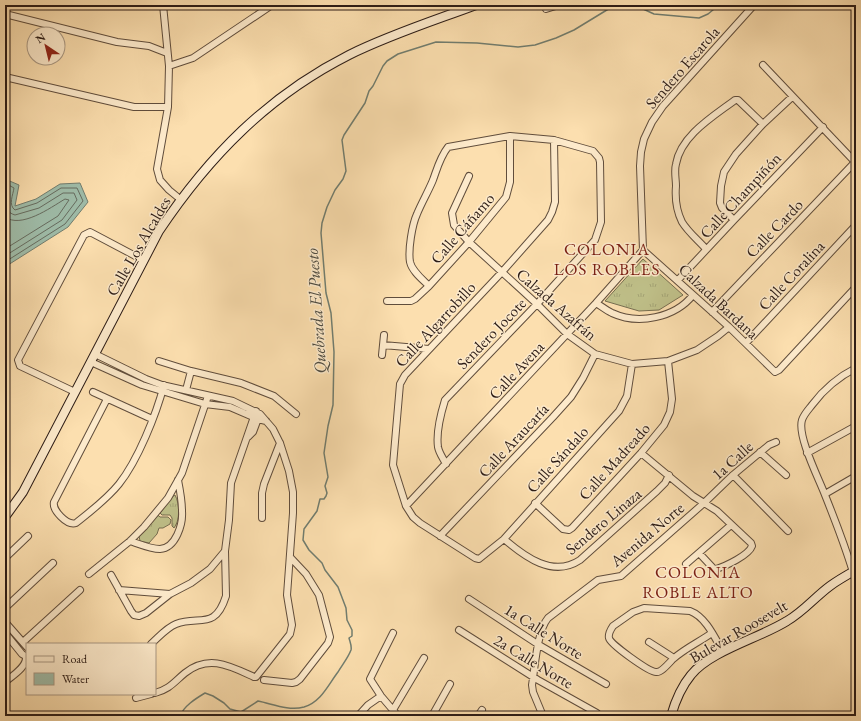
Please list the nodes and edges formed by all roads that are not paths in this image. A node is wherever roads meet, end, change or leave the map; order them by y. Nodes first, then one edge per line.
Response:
1 (163, 5) edge
2 (272, 5) edge
3 (476, 5) edge
4 (559, 5) edge
5 (754, 5) edge
6 (546, 9) dead end
7 (5, 14) edge
8 (167, 53) junction
9 (763, 65) dead end
10 (169, 66) junction
11 (5, 77) edge
12 (792, 97) junction
13 (168, 107) junction
14 (763, 124) junction
15 (822, 128) junction
16 (510, 136) junction
17 (554, 140) junction
18 (855, 162) edge
19 (469, 176) dead end
20 (180, 200) junction
21 (734, 220) junction
22 (856, 224) edge
23 (469, 242) junction
24 (643, 250) junction
25 (706, 250) junction
26 (143, 260) junction
27 (502, 272) junction
28 (678, 280) junction
29 (429, 286) junction
30 (856, 287) edge
31 (693, 295) junction
32 (387, 301) dead end
33 (596, 303) junction
34 (537, 304) junction
35 (712, 312) junction
36 (729, 327) junction
37 (567, 334) junction
38 (384, 335) dead end
39 (746, 343) junction
40 (383, 345) junction
41 (429, 349) junction
42 (595, 354) junction
43 (382, 355) dead end
44 (93, 358) junction
45 (158, 361) dead end
46 (668, 361) junction
47 (632, 364) junction
48 (856, 368) edge
49 (191, 371) junction
50 (163, 389) junction
51 (186, 390) junction
52 (75, 392) junction
53 (93, 392) dead end
54 (208, 396) junction
55 (107, 399) junction
56 (206, 404) junction
57 (296, 414) dead end
58 (257, 415) junction
59 (152, 419) junction
60 (856, 426) edge
61 (776, 442) dead end
62 (280, 443) junction
63 (760, 452) junction
64 (641, 453) junction
65 (807, 453) junction
66 (446, 464) junction
67 (733, 475) junction
68 (786, 475) dead end
69 (669, 476) junction
70 (856, 476) edge
71 (178, 480) junction
72 (825, 494) junction
73 (706, 502) junction
74 (535, 503) junction
75 (406, 506) junction
76 (5, 517) edge
77 (262, 518) dead end
78 (731, 524) junction
79 (788, 531) dead end
80 (28, 536) dead end
81 (440, 536) junction
82 (504, 539) junction
83 (130, 541) junction
84 (225, 551) junction
85 (700, 553) junction
86 (290, 557) junction
87 (5, 558) edge
88 (479, 559) joint
89 (53, 563) dead end
90 (686, 564) dead end
91 (854, 571) edge
92 (89, 574) dead end
93 (111, 575) dead end
94 (80, 590) dead end
95 (119, 590) junction
96 (170, 594) junction
97 (469, 599) dead end
98 (5, 608) edge
99 (5, 622) edge
100 (459, 630) dead end
101 (5, 633) edge
102 (394, 633) dead end
103 (712, 633) junction
104 (7, 641) edge
105 (649, 642) dead end
106 (27, 643) edge
107 (152, 643) edge
108 (25, 645) edge
109 (539, 645) junction
110 (723, 652) junction
111 (26, 657) edge
112 (424, 658) dead end
113 (674, 658) junction
114 (533, 677) junction
115 (264, 680) dead end
116 (5, 682) edge
117 (450, 684) dead end
118 (606, 684) dead end
119 (156, 693) edge
120 (147, 695) edge
121 (380, 696) junction
122 (136, 698) dead end
123 (393, 710) junction
124 (597, 713) dead end
125 (358, 716) edge
126 (398, 716) edge
127 (432, 716) edge
128 (543, 716) edge
129 (671, 716) edge

1 - 8 street
2 - 10 street
3 - 20 main road, Calle Los Alcaldes
4 - 6 street
5 - 24 street, Sendero Escarola
7 - 8 street
8 - 10 street
9 - 12 street
10 - 13 street
11 - 13 street
12 - 14 street
12 - 15 street
13 - 20 street
14 - 21 street
14 - 25 street
15 - 18 street
15 - 21 street, Calle Champiñón
16 - 17 street
16 - 23 street, Calle Cáñamo
16 - 29 street
17 - 27 street, Calle Algarrobillo
17 - 34 street, Sendero Jocote
18 - 35 street, Calle Cardo
19 - 23 street, Calzada Azafrán
20 - 26 main road, Calle Los Alcaldes
21 - 25 street, Calle Champiñón
22 - 39 street, Calle Coralina
23 - 27 street, Calzada Azafrán
23 - 29 street, Calle Cáñamo
24 - 28 street, Calzada Bardana
24 - 33 street, Calle Avena
25 - 28 street, Calle Champiñón
26 - 44 main road, Calle Los Alcaldes
26 - 52 street
27 - 34 street, Calzada Azafrán
27 - 41 street, Calle Algarrobillo
28 - 31 street, Calzada Bardana
29 - 32 street, Calle Cáñamo
30 - 39 street, Calzada Bardana
31 - 33 street
31 - 35 street, Calzada Bardana
33 - 37 street, Calle Avena
34 - 37 street, Calzada Azafrán
34 - 66 street, Sendero Jocote
35 - 36 street, Calzada Bardana
36 - 39 street, Calzada Bardana
36 - 46 street, Calzada Azafrán
37 - 42 street, Calzada Azafrán
37 - 66 street, Calle Avena
38 - 40 street
40 - 41 street
40 - 43 street
41 - 75 street, Calle Algarrobillo
42 - 47 street, Calzada Azafrán
42 - 81 street, Calle Araucaría
44 - 50 street
44 - 52 main road, Calle Los Alcaldes
45 - 49 street
46 - 47 street, Calzada Azafrán
46 - 64 street, Calle Madreado
47 - 74 street, Calle Sándalo
48 - 65 street
49 - 51 street
49 - 57 street
50 - 51 street
50 - 56 street
50 - 59 street
51 - 54 street
52 - 76 main road, Calle Los Alcaldes
53 - 55 street
54 - 56 street
54 - 58 street
55 - 59 street
55 - 59 street
56 - 58 street
56 - 71 street
58 - 62 street
58 - 84 street
60 - 65 street
61 - 63 street, 1a Calle
62 - 77 street
62 - 86 street
63 - 67 street, 1a Calle
63 - 68 street
64 - 69 street
64 - 74 street, Calle Madreado
65 - 72 street
66 - 75 street, Calle Avena
67 - 73 street, 1a Calle
67 - 79 street
69 - 73 street
69 - 82 street, Sendero Linaza
70 - 72 street
71 - 83 street
71 - 83 street
72 - 91 street
73 - 78 street
73 - 109 street, Avenida Norte
74 - 82 street, Calle Sándalo
75 - 81 street, Calle Algarrobillo
78 - 85 street
78 - 85 street
80 - 87 street
81 - 88 street, Calle Algarrobillo
82 - 88 street, Calle Sándalo
83 - 92 street
84 - 96 street
84 - 107 street
85 - 90 street
86 - 115 street
86 - 119 street
89 - 98 street
91 - 110 main road, Bulevar Roosevelt
93 - 95 street
94 - 106 street
95 - 96 street
95 - 96 street
97 - 109 street, 1a Calle Norte
99 - 108 street
100 - 114 street, 2a Calle Norte
101 - 104 street
102 - 121 street
103 - 110 street
103 - 113 street
103 - 113 street
104 - 111 street
105 - 113 street
109 - 114 street, Avenida Norte
109 - 118 street, 1a Calle Norte
110 - 129 main road, Bulevar Roosevelt
111 - 116 street
112 - 123 street
114 - 124 street, 2a Calle Norte
114 - 128 street, Avenida Norte
117 - 127 street
120 - 122 street
121 - 123 street
121 - 125 street
123 - 126 street

